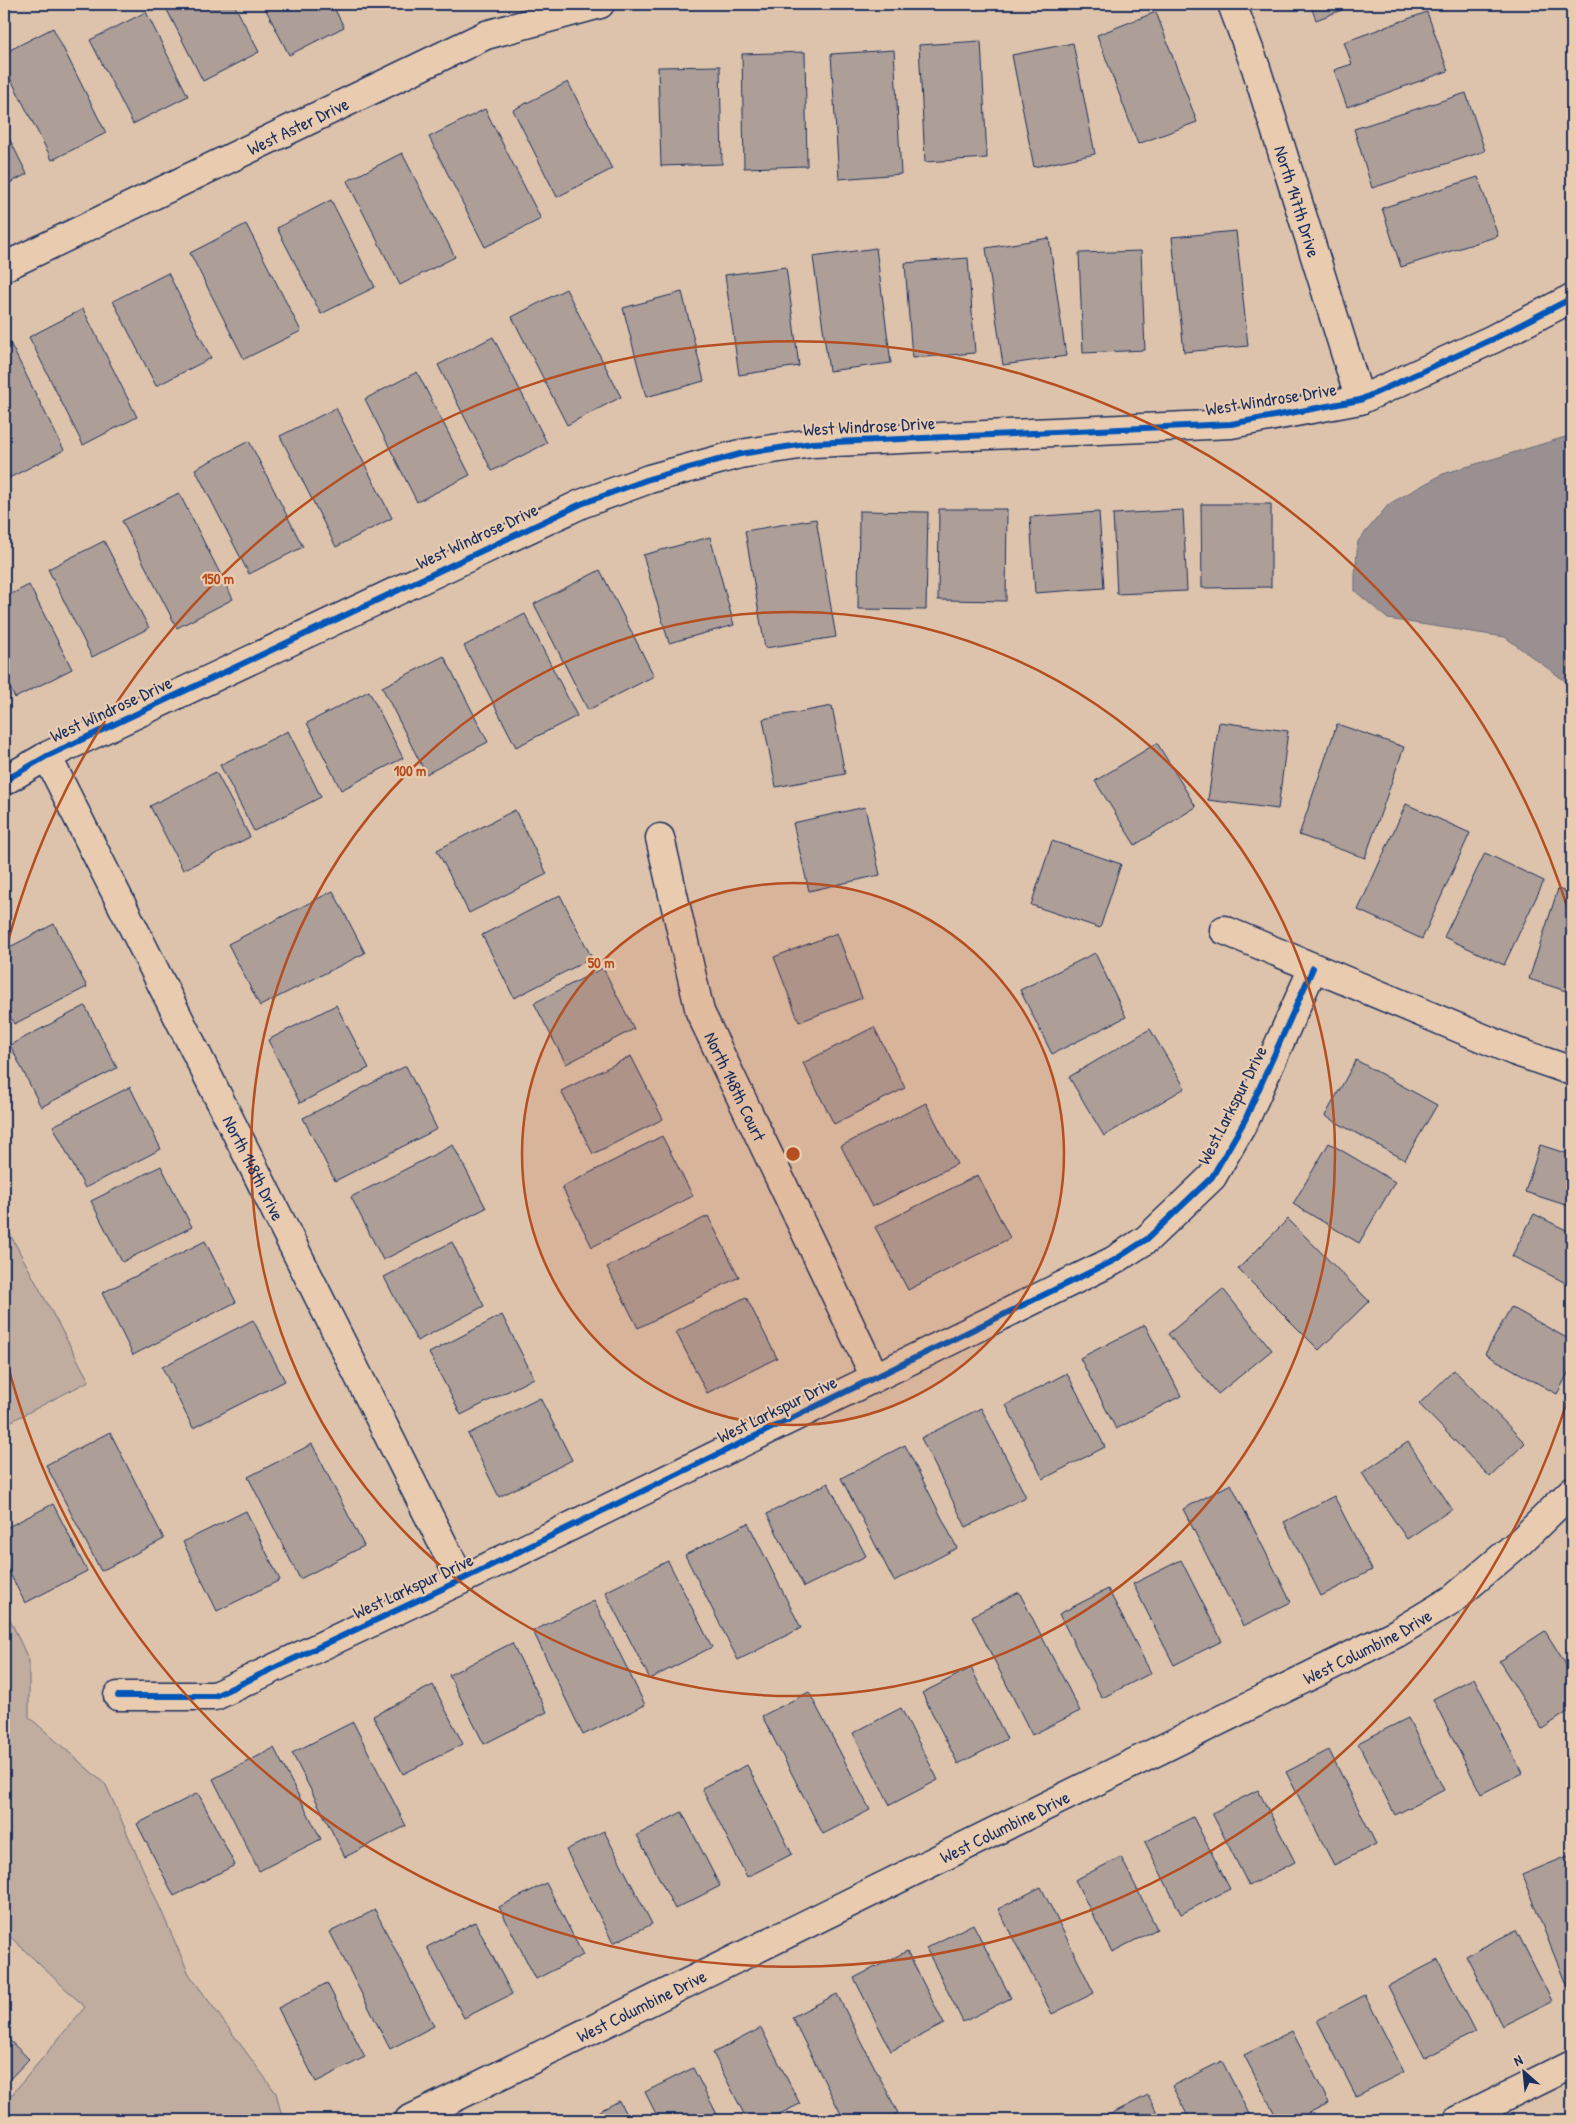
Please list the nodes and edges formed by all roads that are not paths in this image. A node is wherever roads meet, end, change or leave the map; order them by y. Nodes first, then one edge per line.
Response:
1 (1232, 4) edge
2 (592, 5) edge
3 (4, 267) edge
4 (1572, 298) edge
5 (1360, 400) junction
6 (47, 756) junction
7 (4, 781) edge
8 (660, 838) dead end
9 (1224, 930) dead end
10 (1313, 968) junction
11 (1572, 1071) edge
12 (875, 1377) junction
13 (1572, 1491) edge
14 (461, 1580) junction
15 (118, 1696) dead end
16 (1572, 2064) edge
17 (409, 2120) edge
18 (1458, 2120) edge

1 - 5 street, North 147th Drive
2 - 3 street, West Aster Drive
4 - 5 street, West Windrose Drive
5 - 6 street, West Windrose Drive
6 - 7 street, West Windrose Drive
6 - 14 street, North 148th Drive
8 - 12 street, North 148th Court
9 - 10 street
10 - 11 street
10 - 12 street, West Larkspur Drive
12 - 14 street, West Larkspur Drive
13 - 17 street, West Columbine Drive
14 - 15 street, West Larkspur Drive
16 - 18 street

